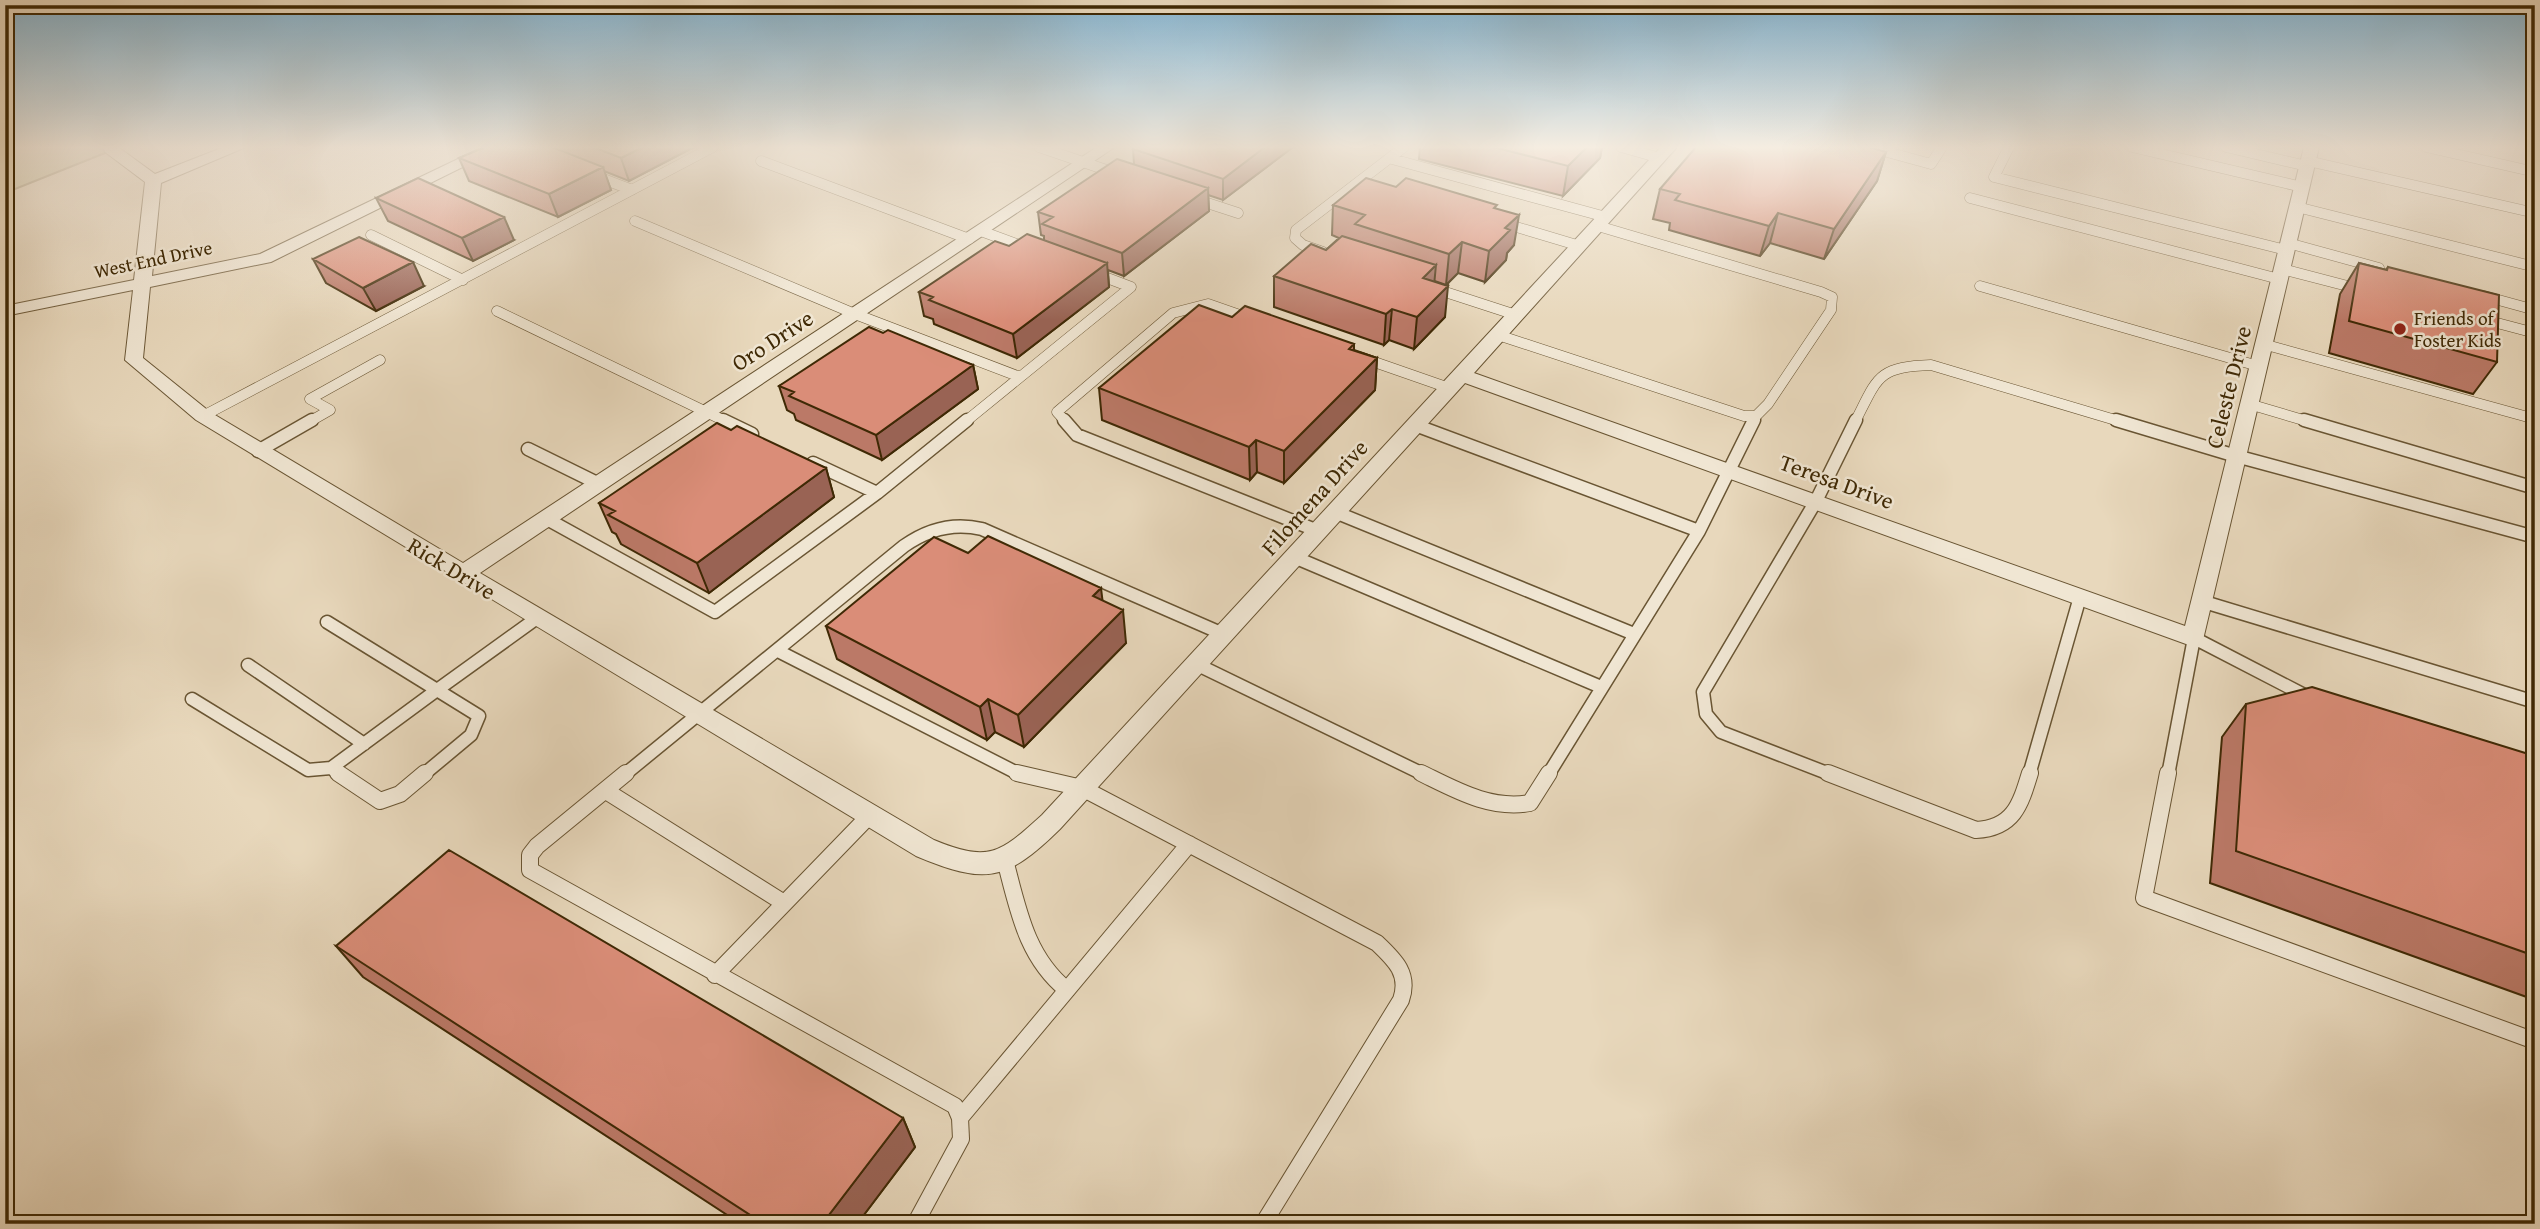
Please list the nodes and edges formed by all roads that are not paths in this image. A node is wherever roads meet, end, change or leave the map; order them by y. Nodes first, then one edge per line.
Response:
1 (150, 204) edge
2 (378, 204) edge
3 (605, 204) edge
4 (886, 204) edge
5 (1021, 204) edge
6 (1212, 204) edge
7 (1330, 204) edge
8 (1543, 204) edge
9 (1618, 204) edge
10 (2002, 204) edge
11 (2090, 204) edge
12 (2503, 204) edge
13 (2297, 207) joint
14 (2535, 212) edge
15 (1238, 213) dead end
16 (1486, 218) edge
17 (635, 221) dead end
18 (1602, 222) junction
19 (371, 235) dead end
20 (975, 235) junction
21 (1580, 246) junction
22 (1044, 254) edge
23 (1328, 254) edge
24 (2284, 260) junction
25 (2535, 267) edge
26 (1081, 268) edge
27 (2392, 272) edge
28 (463, 279) junction
29 (142, 284) junction
30 (1428, 286) edge
31 (1980, 286) dead end
32 (2470, 292) edge
33 (2375, 293) edge
34 (2535, 310) edge
35 (5, 311) edge
36 (497, 311) dead end
37 (855, 314) junction
38 (1516, 315) junction
39 (2468, 316) edge
40 (1259, 322) edge
41 (2535, 333) edge
42 (1498, 335) junction
43 (2263, 344) junction
44 (1348, 353) edge
45 (380, 360) dead end
46 (2258, 366) junction
47 (1020, 377) junction
48 (1455, 382) junction
49 (2249, 404) junction
50 (707, 412) junction
51 (203, 416) junction
52 (1756, 416) junction
53 (2535, 419) edge
54 (1415, 425) junction
55 (768, 441) edge
56 (528, 449) dead end
57 (258, 451) junction
58 (2236, 456) junction
59 (804, 458) edge
60 (1730, 470) junction
61 (599, 484) junction
62 (2535, 488) edge
63 (877, 493) junction
64 (1816, 501) junction
65 (1335, 512) junction
66 (547, 519) junction
67 (1318, 531) junction
68 (1699, 531) junction
69 (2535, 537) edge
70 (1294, 557) junction
71 (463, 574) junction
72 (2080, 597) junction
73 (2201, 601) junction
74 (537, 618) junction
75 (327, 622) dead end
76 (1223, 634) junction
77 (1634, 634) junction
78 (2194, 638) junction
79 (778, 651) junction
80 (1196, 664) junction
81 (248, 665) dead end
82 (1601, 687) junction
83 (437, 691) junction
84 (192, 699) dead end
85 (2319, 700) edge
86 (2535, 702) edge
87 (700, 715) junction
88 (364, 744) junction
89 (331, 768) junction
90 (1082, 788) junction
91 (606, 791) junction
92 (870, 815) junction
93 (1189, 844) junction
94 (995, 864) junction
95 (784, 903) junction
96 (715, 975) junction
97 (1067, 990) junction
98 (2535, 1041) edge
99 (960, 1118) junction
100 (915, 1224) edge
101 (1263, 1224) edge

1 - 29 street, Rick Drive
2 - 29 street, West End Drive
3 - 28 lane
4 - 20 lane
5 - 20 street, Oro Drive
6 - 15 lane
7 - 23 lane
8 - 18 lane
9 - 18 street, Filomena Drive
10 - 24 lane
11 - 24 lane
12 - 14 lane
13 - 24 street, Celeste Drive
13 - 25 lane
16 - 21 lane
17 - 37 lane
18 - 21 street, Filomena Drive
18 - 52 lane
19 - 28 lane
20 - 22 lane
20 - 37 street, Oro Drive
21 - 38 street, Filomena Drive
24 - 27 lane
24 - 33 lane
24 - 43 street, Celeste Drive
26 - 47 lane
28 - 51 lane
29 - 35 street, West End Drive
29 - 51 street, Rick Drive
30 - 38 lane
31 - 46 lane
32 - 34 lane
36 - 50 lane
37 - 47 lane
37 - 50 street, Oro Drive
38 - 42 street, Filomena Drive
39 - 41 lane
40 - 67 lane
42 - 48 street, Filomena Drive
42 - 52 lane
43 - 46 street, Celeste Drive
43 - 53 lane
44 - 48 lane
45 - 57 lane
46 - 49 street, Celeste Drive
47 - 63 lane
48 - 54 street, Filomena Drive
48 - 60 street, Teresa Drive
49 - 58 street, Celeste Drive
49 - 62 lane
50 - 55 lane
50 - 61 street, Oro Drive
51 - 57 street, Rick Drive
52 - 60 lane
54 - 65 street, Filomena Drive
54 - 68 lane
56 - 61 lane
57 - 71 street, Rick Drive
58 - 64 lane
58 - 69 lane
58 - 73 street, Celeste Drive
59 - 63 lane
60 - 64 street, Teresa Drive
60 - 68 lane
61 - 66 street, Oro Drive
63 - 66 lane
64 - 72 street, Teresa Drive
64 - 72 lane
65 - 67 street, Filomena Drive
65 - 77 lane
66 - 71 street, Oro Drive
67 - 70 street, Filomena Drive
68 - 77 lane
70 - 76 street, Filomena Drive
70 - 82 lane
71 - 74 street, Rick Drive
72 - 78 street, Teresa Drive
73 - 78 street, Celeste Drive
73 - 86 lane
74 - 83 lane
74 - 87 street, Rick Drive
75 - 83 lane
76 - 79 lane
76 - 80 street, Filomena Drive
77 - 82 lane
78 - 85 lane
78 - 98 lane
79 - 87 lane
79 - 90 lane
80 - 82 lane
80 - 90 street, Filomena Drive
81 - 88 lane
83 - 88 lane
83 - 89 lane
84 - 89 lane
87 - 91 lane
87 - 92 street, Rick Drive
88 - 89 lane
90 - 93 lane
90 - 94 street, Filomena Drive
91 - 95 lane
91 - 96 lane
92 - 94 street, Rick Drive
92 - 95 lane
93 - 97 lane
93 - 101 lane
94 - 97 lane
95 - 96 lane
96 - 99 lane
97 - 99 lane
99 - 100 lane

